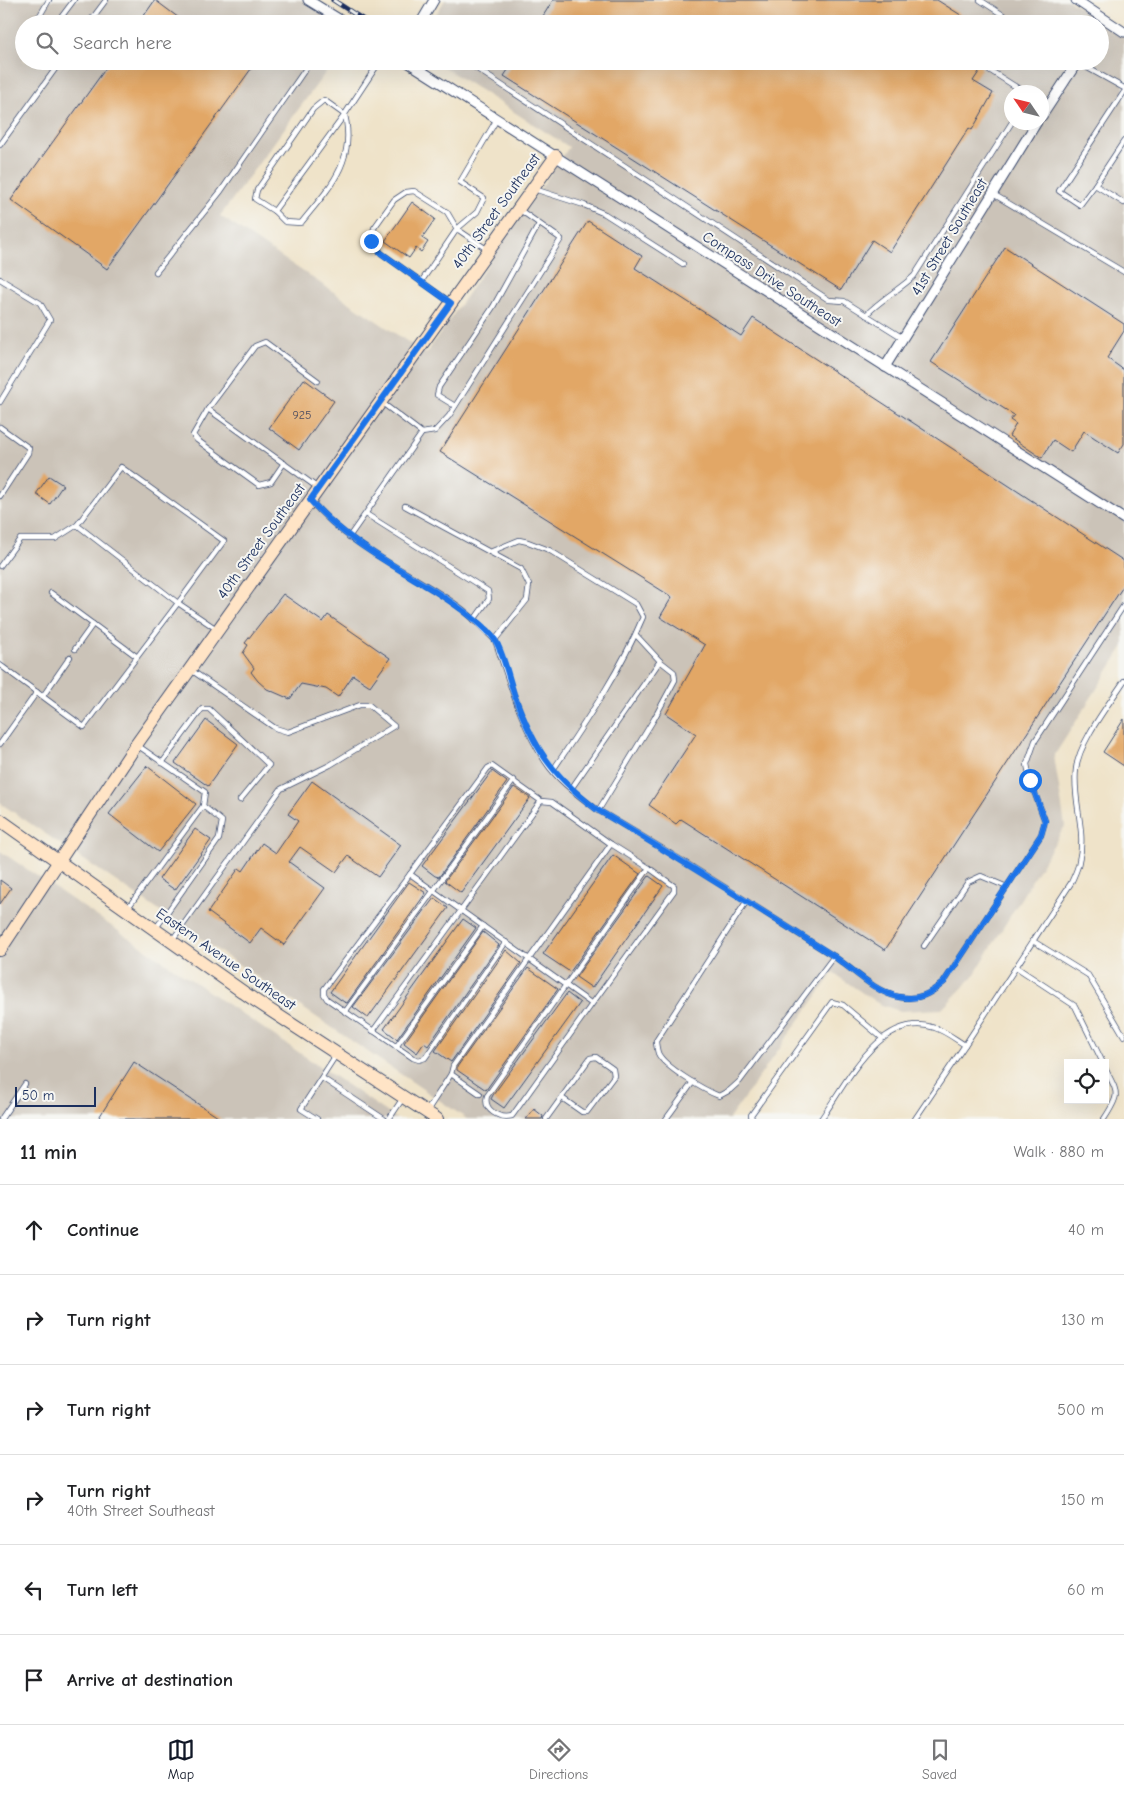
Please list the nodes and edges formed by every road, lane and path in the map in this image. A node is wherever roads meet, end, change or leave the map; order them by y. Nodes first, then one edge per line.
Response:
1 (49, 0) edge
2 (74, 0) edge
3 (106, 0) edge
4 (308, 0) edge
5 (434, 0) edge
6 (980, 0) edge
7 (1076, 0) edge
8 (40, 15) edge
9 (63, 15) edge
10 (95, 15) edge
11 (330, 15) edge
12 (426, 15) edge
13 (1003, 15) edge
14 (1094, 15) edge
15 (1109, 25) edge
16 (1124, 32) edge
17 (54, 70) edge
18 (304, 70) edge
19 (374, 70) edge
20 (420, 70) edge
21 (479, 70) edge
22 (989, 70) edge
23 (1071, 70) edge
24 (1092, 70) edge
25 (1013, 85) edge
26 (1124, 90) edge
27 (1049, 99) edge
28 (344, 115) junction
29 (498, 119) junction
30 (1007, 130) edge
31 (1032, 130) edge
32 (1124, 141) edge
33 (0, 145) edge
34 (556, 156) junction
35 (1095, 185) junction
36 (532, 189) junction
37 (992, 194) junction
38 (1124, 203) edge
39 (518, 209) junction
40 (274, 211) junction
41 (539, 224) junction
42 (457, 229) junction
43 (488, 251) junction
44 (683, 264) dead end
45 (156, 272) dead end
46 (1124, 272) edge
47 (0, 279) edge
48 (421, 282) junction
49 (451, 303) junction
50 (866, 315) junction
51 (903, 338) junction
52 (885, 367) junction
53 (318, 381) dead end
54 (0, 402) edge
55 (381, 402) junction
56 (456, 406) junction
57 (208, 410) junction
58 (0, 427) edge
59 (422, 433) junction
60 (284, 463) junction
61 (319, 489) junction
62 (0, 496) edge
63 (310, 500) junction
64 (405, 506) dead end
65 (366, 514) junction
66 (1124, 519) edge
67 (77, 525) junction
68 (349, 537) junction
69 (490, 552) junction
70 (0, 566) edge
71 (51, 594) dead end
72 (178, 603) junction
73 (1124, 604) edge
74 (474, 620) junction
75 (93, 624) junction
76 (218, 630) junction
77 (636, 635) junction
78 (495, 640) junction
79 (75, 650) dead end
80 (136, 656) junction
81 (70, 658) dead end
82 (660, 661) junction
83 (0, 665) edge
84 (190, 669) junction
85 (1124, 681) edge
86 (37, 692) junction
87 (43, 696) junction
88 (0, 733) edge
89 (5, 736) junction
90 (0, 744) edge
91 (136, 745) junction
92 (162, 763) junction
93 (553, 770) junction
94 (514, 780) junction
95 (571, 790) junction
96 (240, 800) dead end
97 (541, 801) junction
98 (203, 806) junction
99 (598, 811) junction
100 (0, 820) edge
101 (612, 844) junction
102 (59, 863) junction
103 (649, 868) junction
104 (410, 874) junction
105 (1007, 887) junction
106 (433, 891) junction
107 (746, 902) junction
108 (126, 910) junction
109 (461, 910) junction
110 (483, 926) junction
111 (155, 930) junction
112 (172, 941) junction
113 (506, 942) junction
114 (1033, 942) junction
115 (924, 946) dead end
116 (0, 950) edge
117 (834, 956) junction
118 (529, 959) junction
119 (1016, 967) junction
120 (566, 986) junction
121 (592, 1004) junction
122 (345, 1012) junction
123 (373, 1031) junction
124 (1124, 1036) edge
125 (882, 1038) junction
126 (964, 1045) junction
127 (396, 1047) junction
128 (337, 1054) junction
129 (1101, 1059) edge
130 (451, 1074) junction
131 (1109, 1076) edge
132 (322, 1078) junction
133 (693, 1082) junction
134 (26, 1084) dead end
135 (480, 1094) dead end
136 (403, 1097) junction
137 (562, 1098) junction
138 (426, 1112) junction
139 (1, 1119) edge
140 (317, 1119) edge
141 (384, 1119) edge
142 (389, 1119) edge
143 (438, 1119) edge
144 (546, 1119) edge
145 (666, 1119) edge
146 (752, 1119) edge
147 (821, 1119) edge
148 (915, 1119) edge
149 (1104, 1119) edge

1 - 8 lane
2 - 9 lane
3 - 10 lane
4 - 11 street
5 - 12 street
6 - 13 lane
7 - 14 street
15 - 16 street
17 - 33 lane
18 - 45 lane
19 - 28 lane
20 - 29 street, Compass Drive Southeast
21 - 50 lane
22 - 25 lane
23 - 27 street
24 - 26 lane
26 - 35 lane
28 - 40 lane
28 - 40 lane
28 - 40 lane
29 - 34 street, Compass Drive Southeast
29 - 42 lane
30 - 50 lane
31 - 37 street, 41st Street Southeast
32 - 35 lane
34 - 36 street, 40th Street Southeast
34 - 52 street, Compass Drive Southeast
35 - 38 lane
36 - 39 street, 40th Street Southeast
36 - 44 lane
37 - 46 lane
37 - 51 street, 41st Street Southeast
39 - 41 lane
39 - 43 street, 40th Street Southeast
41 - 56 lane
41 - 56 lane
42 - 43 lane
42 - 48 lane
42 - 48 lane
43 - 49 street, 40th Street Southeast
47 - 54 lane
48 - 49 lane
49 - 55 street, 40th Street Southeast
50 - 51 lane
51 - 52 street, 41st Street Southeast
52 - 66 street, Compass Drive Southeast
53 - 57 lane
55 - 59 lane
55 - 61 street, 40th Street Southeast
56 - 59 lane
57 - 60 lane
57 - 60 lane
58 - 62 lane
59 - 65 lane
60 - 61 lane
61 - 63 street, 40th Street Southeast
63 - 68 lane
63 - 76 street, 40th Street Southeast
64 - 69 lane
65 - 68 lane
65 - 74 lane
67 - 70 lane
67 - 72 lane
67 - 72 lane
68 - 74 lane
69 - 77 lane
69 - 78 lane
71 - 75 lane
72 - 76 lane
72 - 80 lane
73 - 105 lane
74 - 78 lane
75 - 79 lane
75 - 80 lane
76 - 84 street, 40th Street Southeast
77 - 82 lane
77 - 93 lane
78 - 93 lane
80 - 87 lane
81 - 87 lane
82 - 95 lane
82 - 99 lane
83 - 86 lane
84 - 91 street, 40th Street Southeast
84 - 112 lane
85 - 114 lane
86 - 87 lane
86 - 89 lane
88 - 89 lane
89 - 90 lane
91 - 92 lane
91 - 102 street, 40th Street Southeast
92 - 96 lane
92 - 98 lane
93 - 95 lane
94 - 97 lane
94 - 104 lane
94 - 106 lane
95 - 99 lane
97 - 101 lane
97 - 109 lane
98 - 108 lane
98 - 111 lane
99 - 107 lane
100 - 102 street, Eastern Avenue Southeast
101 - 103 lane
101 - 118 lane
102 - 108 street, Eastern Avenue Southeast
102 - 116 street, 40th Street Southeast
103 - 120 lane
103 - 121 lane
104 - 106 lane
104 - 122 lane
105 - 115 lane
105 - 117 lane
106 - 109 lane
106 - 122 lane
107 - 117 lane
107 - 133 lane
108 - 111 street, Eastern Avenue Southeast
109 - 110 lane
109 - 123 lane
110 - 113 lane
110 - 127 lane
111 - 112 street, Eastern Avenue Southeast
112 - 128 street, Eastern Avenue Southeast
113 - 118 lane
113 - 127 lane
114 - 119 lane
114 - 124 lane
117 - 133 lane
118 - 120 lane
118 - 130 lane
119 - 126 lane
119 - 129 lane
120 - 121 lane
120 - 121 lane
122 - 123 lane
123 - 127 lane
125 - 126 lane
125 - 146 lane
125 - 147 lane
126 - 148 lane
128 - 132 lane
128 - 136 street, Eastern Avenue Southeast
130 - 135 lane
130 - 138 lane
131 - 149 lane
132 - 140 lane
132 - 141 lane
133 - 145 lane
134 - 139 lane
136 - 138 street, Eastern Avenue Southeast
136 - 142 lane
137 - 137 lane
137 - 144 lane
138 - 143 street, Eastern Avenue Southeast

